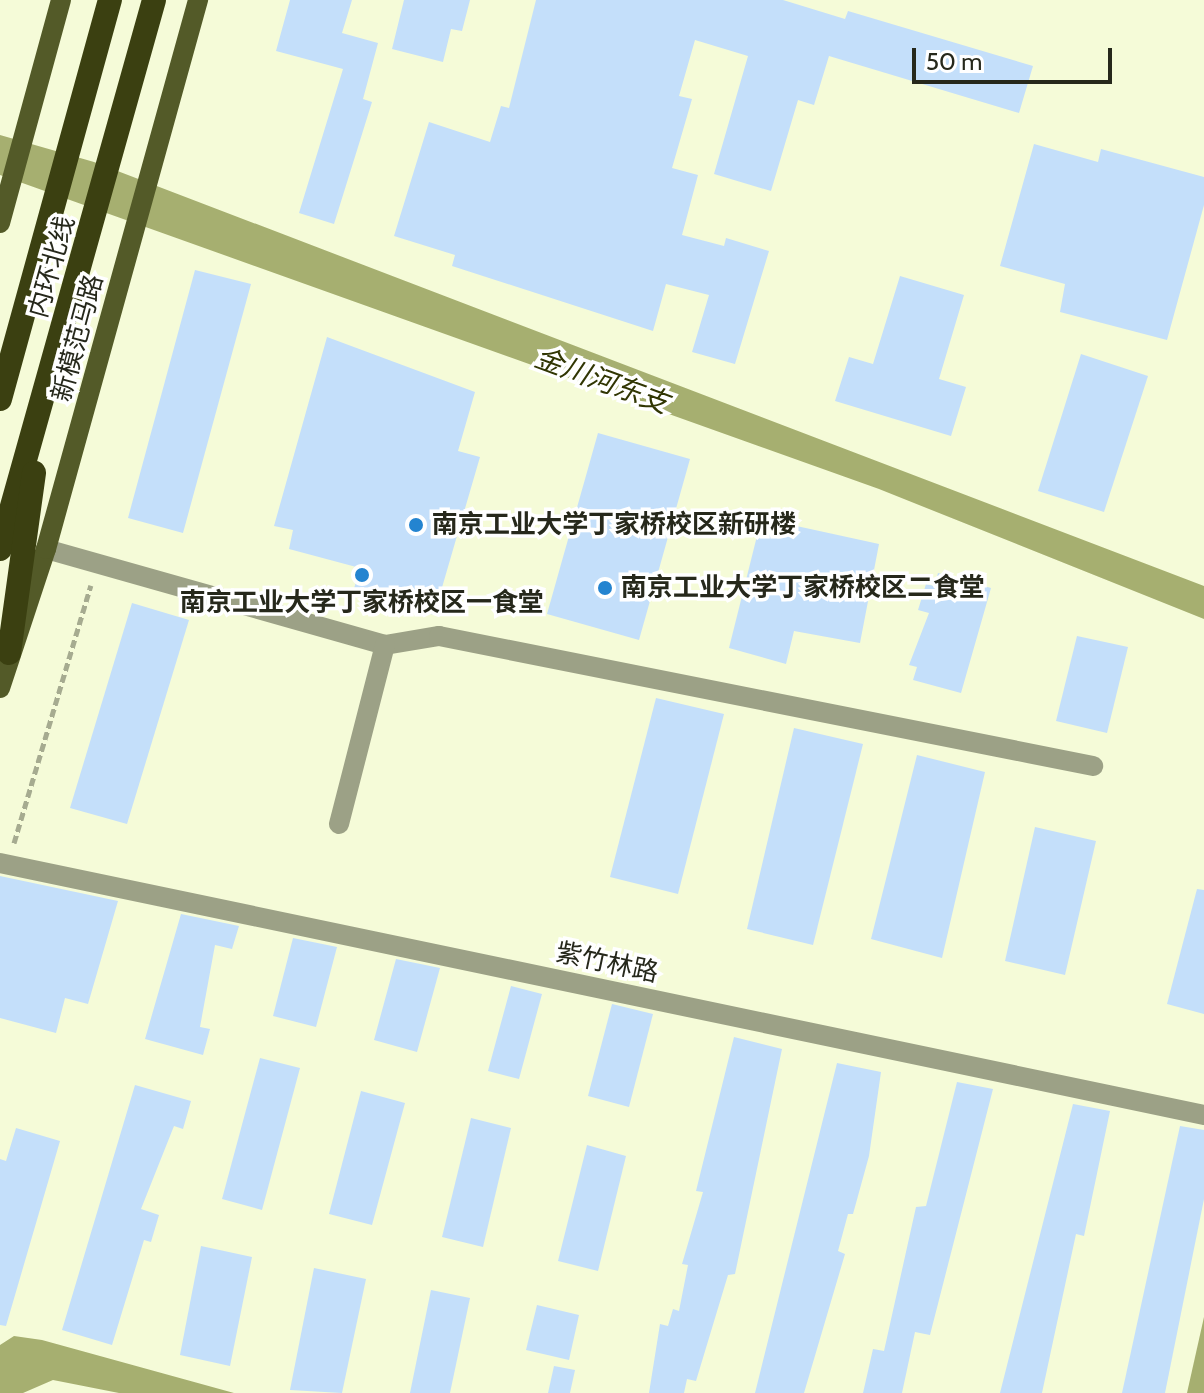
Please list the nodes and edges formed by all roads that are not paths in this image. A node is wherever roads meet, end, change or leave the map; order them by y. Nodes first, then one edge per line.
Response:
1 (61, 0) edge
2 (110, 0) edge
3 (154, 0) edge
4 (198, 0) edge
5 (0, 223) edge
6 (32, 287) junction
7 (0, 365) edge
8 (46, 388) junction
9 (0, 399) edge
10 (0, 549) edge
11 (46, 549) junction
12 (385, 645) junction
13 (9, 653) junction
14 (0, 688) edge
15 (1093, 766) dead end
16 (339, 824) dead end
17 (0, 863) edge
18 (1204, 1115) edge

1 - 5 main road
2 - 6 highway, 内环北线
3 - 8 highway, 内环北线
4 - 11 main road, 新模范马路
6 - 7 highway
6 - 9 highway, 内环北线
8 - 10 highway, 内环北线
8 - 13 highway
11 - 12 street
11 - 13 main road, 新模范马路
12 - 15 street
12 - 16 street
13 - 14 main road, 新模范马路
17 - 18 street, 紫竹林路

